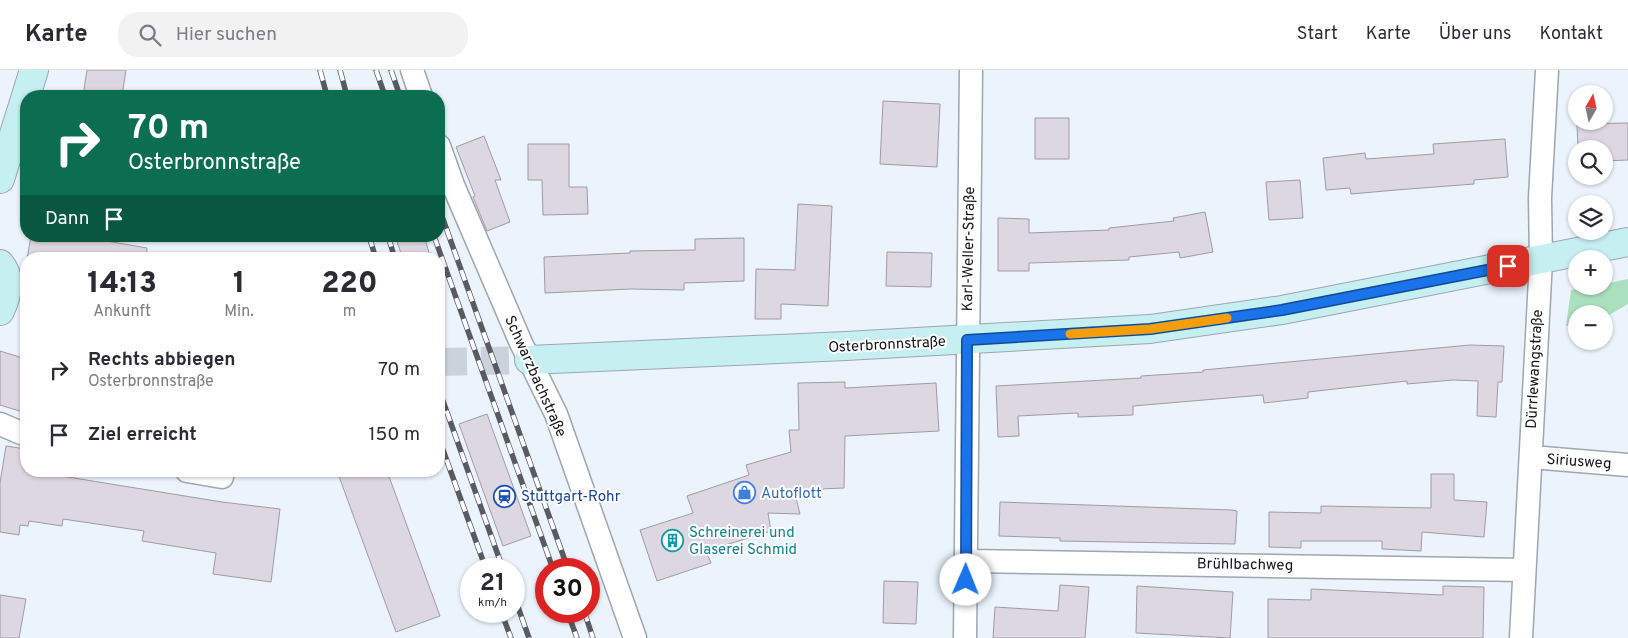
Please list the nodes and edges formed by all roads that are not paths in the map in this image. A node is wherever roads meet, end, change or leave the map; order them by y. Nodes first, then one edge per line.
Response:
1 (34, 70) edge
2 (412, 70) edge
3 (971, 70) edge
4 (1548, 70) edge
5 (28, 90) edge
6 (419, 90) edge
7 (20, 115) edge
8 (445, 163) edge
9 (0, 179) edge
10 (1628, 242) edge
11 (1541, 260) junction
12 (0, 264) edge
13 (11, 305) edge
14 (967, 340) junction
15 (529, 360) junction
16 (0, 424) edge
17 (20, 432) edge
18 (1530, 457) junction
19 (1628, 464) edge
20 (966, 561) junction
21 (1524, 570) junction
22 (635, 638) edge
23 (965, 638) edge
24 (1521, 638) edge

1 - 5 street
2 - 6 street
3 - 14 street, Karl-Weller-Straße
4 - 11 street, Dürrlewangstraße
7 - 9 street
8 - 15 street, Schwarzbachstraße
10 - 11 street, Osterbronnstraße
11 - 14 street, Osterbronnstraße
11 - 18 street, Dürrlewangstraße
12 - 13 street
14 - 15 street, Osterbronnstraße
14 - 20 street, Karl-Weller-Straße
15 - 22 street, Schwarzbachstraße
16 - 17 street
18 - 19 street, Siriusweg
18 - 21 street, Dürrlewangstraße
20 - 21 street, Brühlbachweg
20 - 23 street, Karl-Weller-Straße
21 - 24 street, Dürrlewangstraße

